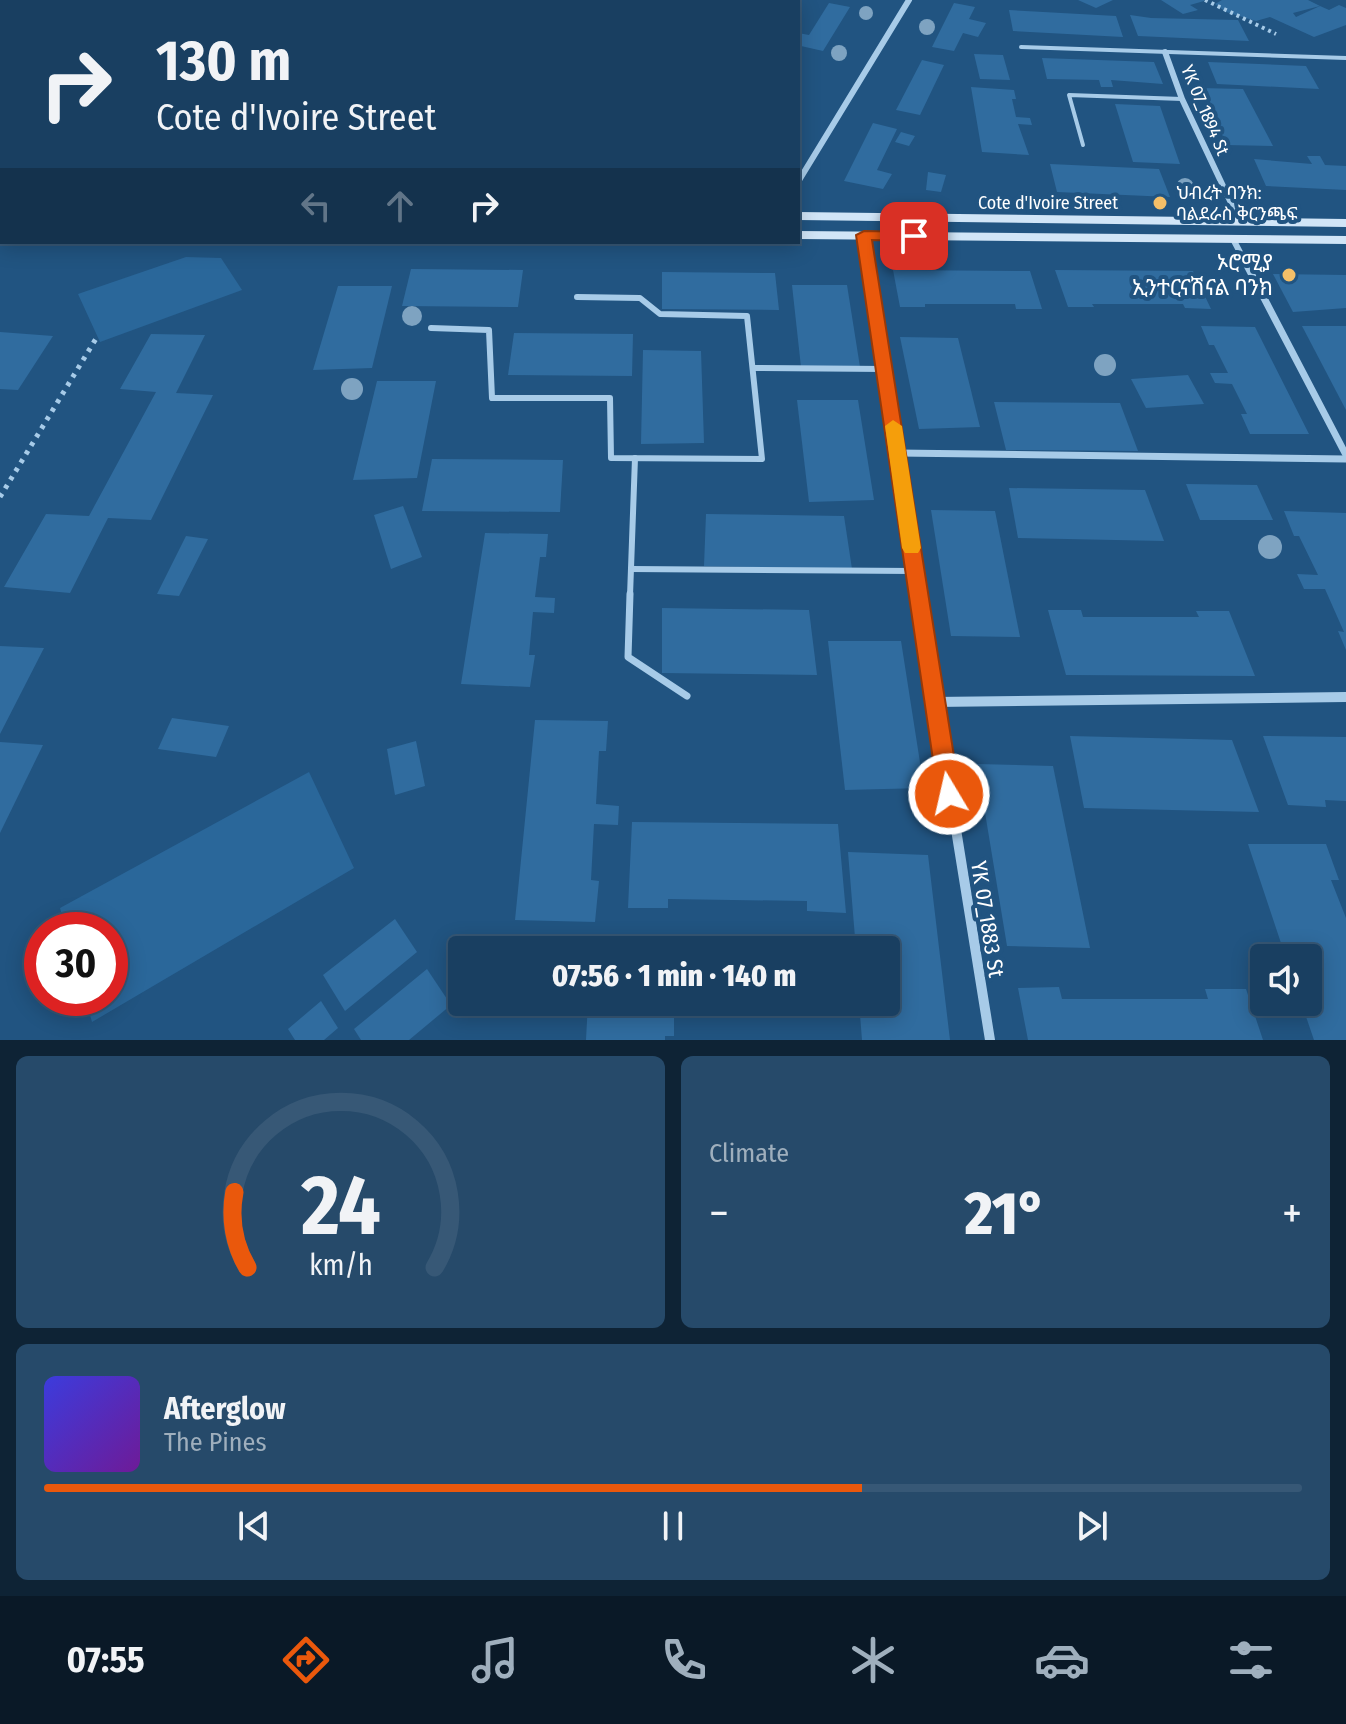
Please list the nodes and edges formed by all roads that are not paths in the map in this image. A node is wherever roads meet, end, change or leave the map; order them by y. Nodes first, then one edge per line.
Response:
1 (909, 0) edge
2 (1021, 47) dead end
3 (1165, 52) junction
4 (1346, 58) edge
5 (1182, 99) junction
6 (1083, 145) dead end
7 (800, 179) edge
8 (800, 216) edge
9 (1240, 222) junction
10 (1346, 223) edge
11 (800, 235) edge
12 (864, 235) junction
13 (1233, 239) junction
14 (1346, 240) edge
15 (577, 297) dead end
16 (431, 328) dead end
17 (753, 368) junction
18 (885, 369) junction
19 (898, 453) junction
20 (1346, 457) edge
21 (635, 458) junction
22 (631, 569) junction
23 (915, 571) junction
24 (687, 696) dead end
25 (1346, 697) edge
26 (934, 702) junction
27 (990, 1040) edge

1 - 7 street
2 - 3 lane
3 - 4 lane
3 - 5 street, YK 07_1894 St
5 - 6 lane
5 - 9 street, YK 07_1894 St
8 - 9 main road, Cote d'Ivoire Street
9 - 10 main road, Cote d'Ivoire Street
11 - 12 main road, Cote d'Ivoire Street
12 - 13 main road, Cote d'Ivoire Street
12 - 18 street, YK 07_1883 St
13 - 14 main road, Cote d'Ivoire Street
13 - 20 street
15 - 17 lane
16 - 21 lane
17 - 18 lane
17 - 21 lane
18 - 19 street, YK 07_1883 St
19 - 20 street
19 - 23 street, YK 07_1883 St
21 - 22 lane
22 - 23 lane
22 - 24 lane
23 - 26 street, YK 07_1883 St
25 - 26 street
26 - 27 street, YK 07_1883 St

